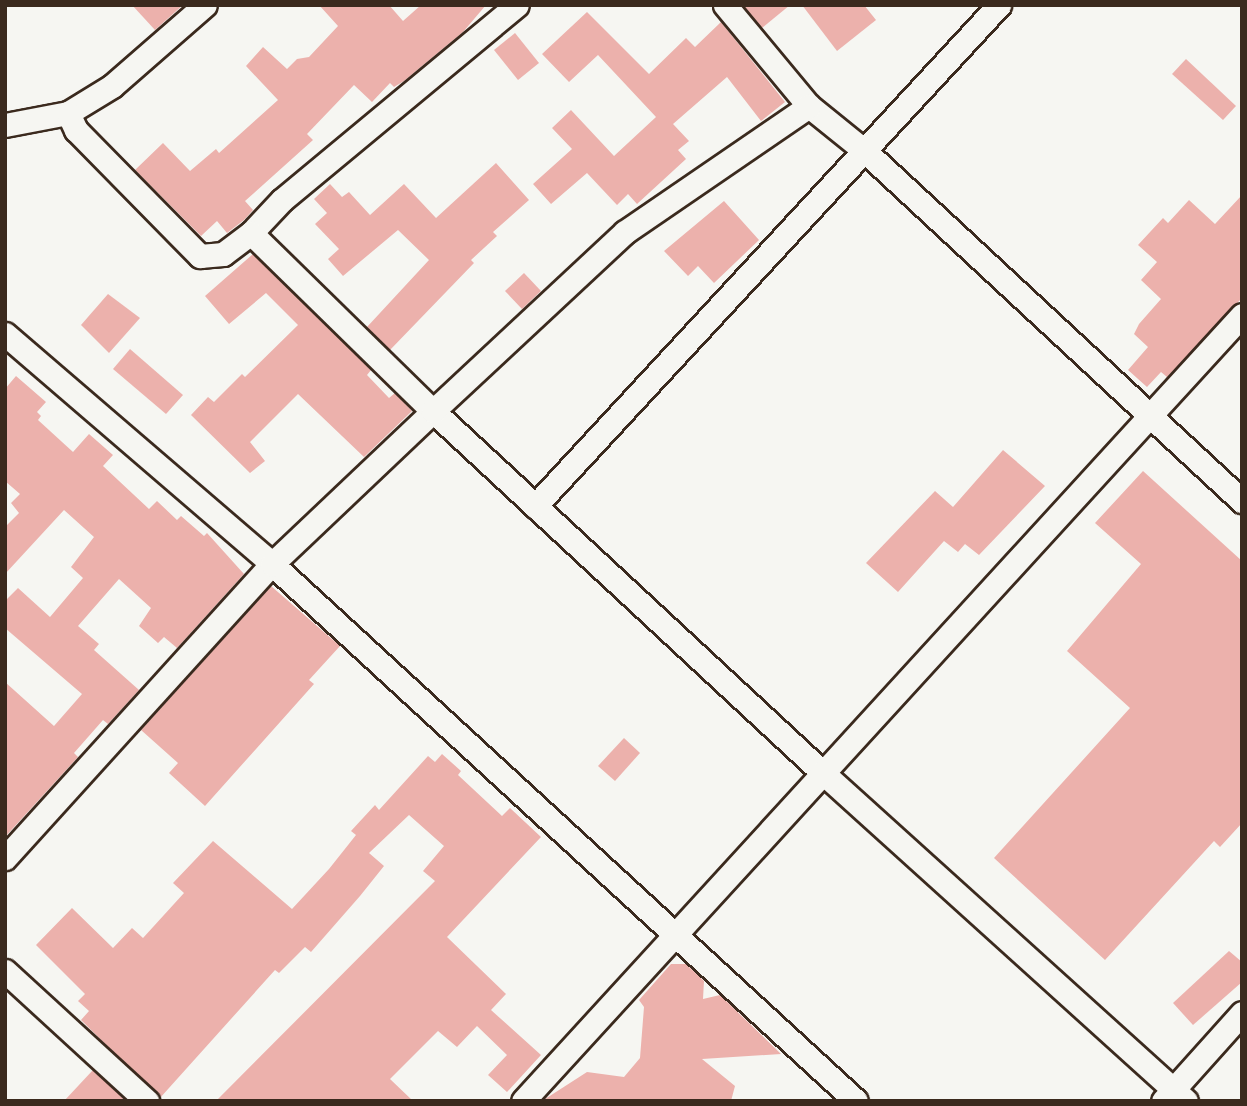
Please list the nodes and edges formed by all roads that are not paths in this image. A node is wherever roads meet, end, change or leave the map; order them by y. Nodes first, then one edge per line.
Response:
1 (205, 5) edge
2 (517, 5) edge
3 (725, 5) edge
4 (999, 5) edge
5 (809, 106) junction
6 (68, 113) junction
7 (5, 125) edge
8 (866, 152) junction
9 (251, 233) junction
10 (1242, 315) edge
11 (5, 334) edge
12 (433, 411) junction
13 (1149, 415) junction
14 (1242, 501) edge
15 (535, 506) junction
16 (272, 564) junction
17 (822, 773) junction
18 (5, 858) edge
19 (676, 937) junction
20 (5, 971) edge
21 (1242, 1013) edge
22 (1174, 1097) edge
23 (147, 1101) edge
24 (523, 1101) edge
25 (856, 1101) edge

1 - 6 street
2 - 9 street
3 - 5 street
4 - 8 street
5 - 8 street
5 - 12 street
6 - 7 street
6 - 9 street
8 - 13 street
8 - 15 street
9 - 12 street
10 - 13 street
11 - 16 street
12 - 15 street
12 - 16 street
13 - 14 street
13 - 17 street
15 - 17 street
16 - 18 street
16 - 19 street
17 - 19 street
17 - 22 street
19 - 24 street
19 - 25 street
20 - 23 street
21 - 22 street

